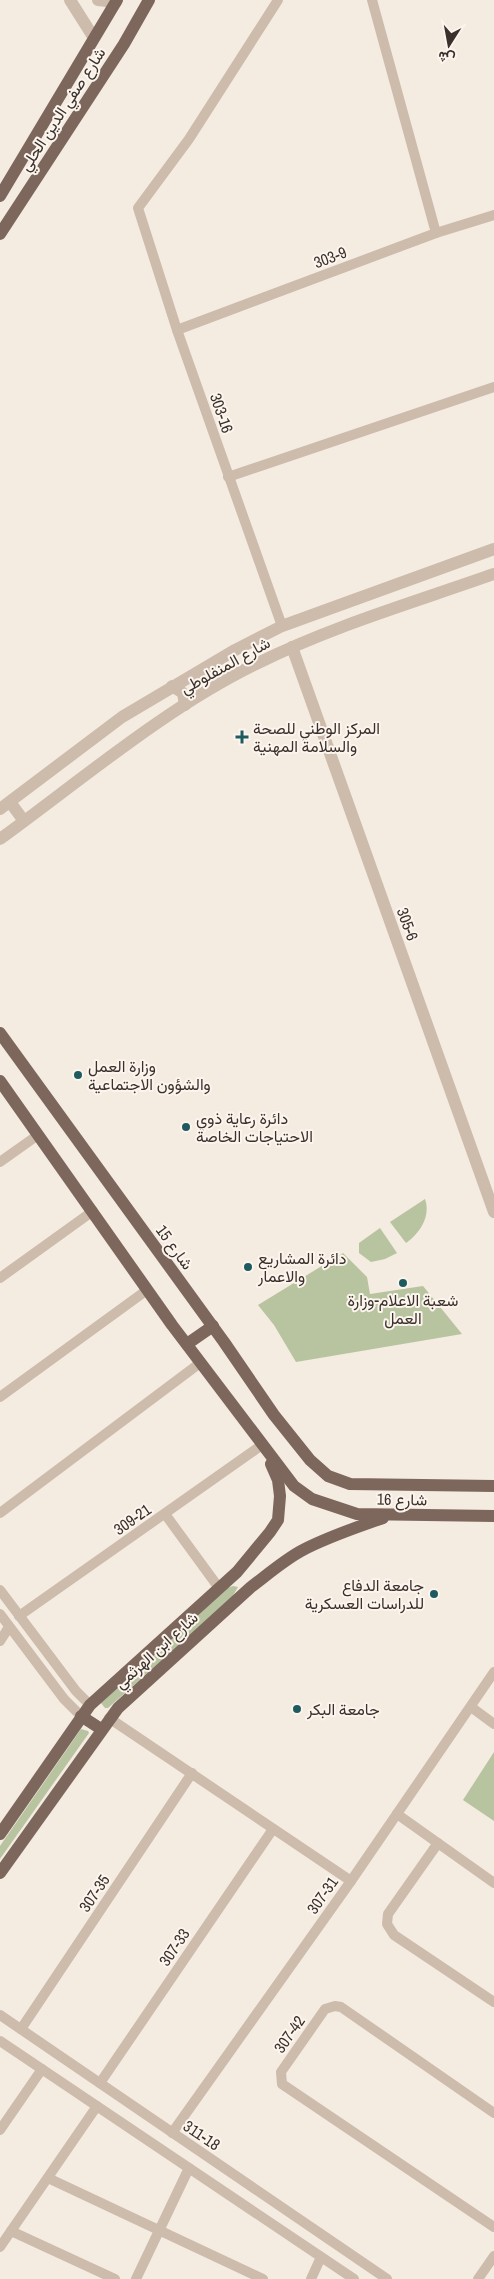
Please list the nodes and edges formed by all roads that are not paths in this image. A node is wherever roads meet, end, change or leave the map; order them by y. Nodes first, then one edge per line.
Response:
1 (70, 0) edge
2 (98, 0) edge
3 (149, 0) edge
4 (278, 0) edge
5 (372, 0) edge
6 (117, 1) edge
7 (94, 38) junction
8 (0, 196) edge
9 (494, 215) edge
10 (436, 233) junction
11 (0, 234) edge
12 (177, 330) junction
13 (494, 387) edge
14 (228, 477) junction
15 (494, 549) edge
16 (494, 574) edge
17 (374, 593) junction
18 (381, 614) junction
19 (282, 626) junction
20 (292, 647) junction
21 (193, 673) junction
22 (172, 686) junction
23 (203, 694) junction
24 (185, 705) junction
25 (5, 806) edge
26 (24, 822) junction
27 (0, 839) edge
28 (0, 1033) edge
29 (0, 1081) edge
30 (38, 1135) junction
31 (0, 1162) edge
32 (93, 1211) junction
33 (494, 1212) edge
34 (0, 1278) edge
35 (147, 1290) junction
36 (213, 1326) junction
37 (187, 1344) junction
38 (200, 1363) junction
39 (0, 1397) edge
40 (262, 1445) junction
41 (328, 1476) joint
42 (494, 1486) edge
43 (0, 1513) edge
44 (165, 1514) junction
45 (390, 1515) junction
46 (494, 1516) edge
47 (237, 1572) junction
48 (251, 1587) junction
49 (219, 1588) junction
50 (0, 1590) edge
51 (0, 1614) edge
52 (19, 1616) junction
53 (9, 1627) junction
54 (169, 1633) junction
55 (0, 1641) edge
56 (182, 1649) junction
57 (494, 1672) edge
58 (90, 1705) junction
59 (471, 1707) junction
60 (81, 1716) junction
61 (109, 1718) junction
62 (494, 1724) edge
63 (101, 1730) junction
64 (192, 1773) junction
65 (397, 1814) junction
66 (273, 1828) junction
67 (0, 1834) edge
68 (438, 1843) junction
69 (0, 1873) edge
70 (351, 1881) junction
71 (494, 1882) edge
72 (494, 2002) edge
73 (0, 2015) edge
74 (21, 2029) junction
75 (0, 2040) edge
76 (42, 2069) junction
77 (100, 2083) junction
78 (98, 2106) junction
79 (494, 2113) edge
80 (0, 2130) edge
81 (172, 2133) junction
82 (189, 2168) junction
83 (48, 2178) junction
84 (494, 2227) edge
85 (159, 2230) junction
86 (11, 2232) junction
87 (0, 2247) edge
88 (494, 2256) edge
89 (321, 2257) junction
90 (115, 2279) edge
91 (136, 2279) edge
92 (263, 2279) edge
93 (311, 2279) edge
94 (354, 2279) edge
95 (387, 2279) edge
96 (478, 2279) edge

1 - 7 street
2 - 6 street
3 - 11 main road, شارع صفي الدين الحلي
4 - 12 street, 303-16
5 - 10 street
6 - 7 main road, شارع صفي الدين الحلي
7 - 8 main road, شارع صفي الدين الحلي
9 - 10 street, 303-9
10 - 12 street, 303-9
12 - 14 street, 303-16
13 - 14 street
14 - 19 street, 303-16
15 - 17 street, شارع المنفلوطي
16 - 18 street, شارع المنفلوطي
17 - 18 street
17 - 19 street, شارع المنفلوطي
18 - 20 street, شارع المنفلوطي
19 - 21 street, شارع المنفلوطي
20 - 23 street, شارع المنفلوطي
20 - 33 street, 305-6
21 - 22 street, شارع المنفلوطي
21 - 23 street
22 - 24 street
22 - 25 street, شارع المنفلوطي
23 - 24 street, شارع المنفلوطي
24 - 26 street, شارع المنفلوطي
25 - 26 street
26 - 27 street, شارع المنفلوطي
28 - 36 main road, شارع 15
29 - 30 main road
30 - 31 street
30 - 32 main road
32 - 34 street
32 - 35 main road
35 - 37 main road
35 - 39 street
36 - 37 main road
36 - 41 main road, شارع 15
37 - 38 main road
38 - 40 main road
38 - 43 street
40 - 44 street, 309-21
40 - 45 main road, شارع 16
40 - 47 main road, شارع ابن الهرثمي
41 - 42 main road, شارع 16
44 - 49 street
44 - 52 street, 309-21
45 - 46 main road, شارع 16
45 - 48 main road, شارع ابن الهرثمي
47 - 48 main road
47 - 49 main road, شارع ابن الهرثمي
48 - 56 main road, شارع ابن الهرثمي
49 - 54 main road, شارع ابن الهرثمي
50 - 52 street
51 - 53 street
52 - 58 street
53 - 55 street
53 - 60 street
54 - 56 main road
54 - 58 main road, شارع ابن الهرثمي
56 - 61 main road, شارع ابن الهرثمي
57 - 59 street, 307-31
58 - 60 main road, شارع ابن الهرثمي
58 - 61 main road
59 - 62 street
59 - 65 street, 307-31
60 - 63 main road
60 - 67 main road, شارع ابن الهرثمي
61 - 63 main road, شارع ابن الهرثمي
61 - 64 street
63 - 69 main road, شارع ابن الهرثمي
64 - 66 street
64 - 74 street, 307-35
65 - 68 street
65 - 70 street, 307-31
66 - 70 street
66 - 77 street, 307-33
68 - 71 street
68 - 72 street
70 - 81 street, 307-31
73 - 74 street, 311-18
74 - 77 street, 311-18
75 - 76 street
76 - 78 street
76 - 80 street
77 - 81 street, 311-18
78 - 82 street
78 - 83 street
79 - 84 street, 307-42
81 - 95 street, 311-18
82 - 85 street
82 - 89 street
83 - 85 street
83 - 86 street
85 - 91 street
85 - 92 street
86 - 87 street
86 - 90 street
88 - 96 street
89 - 93 street
89 - 94 street

